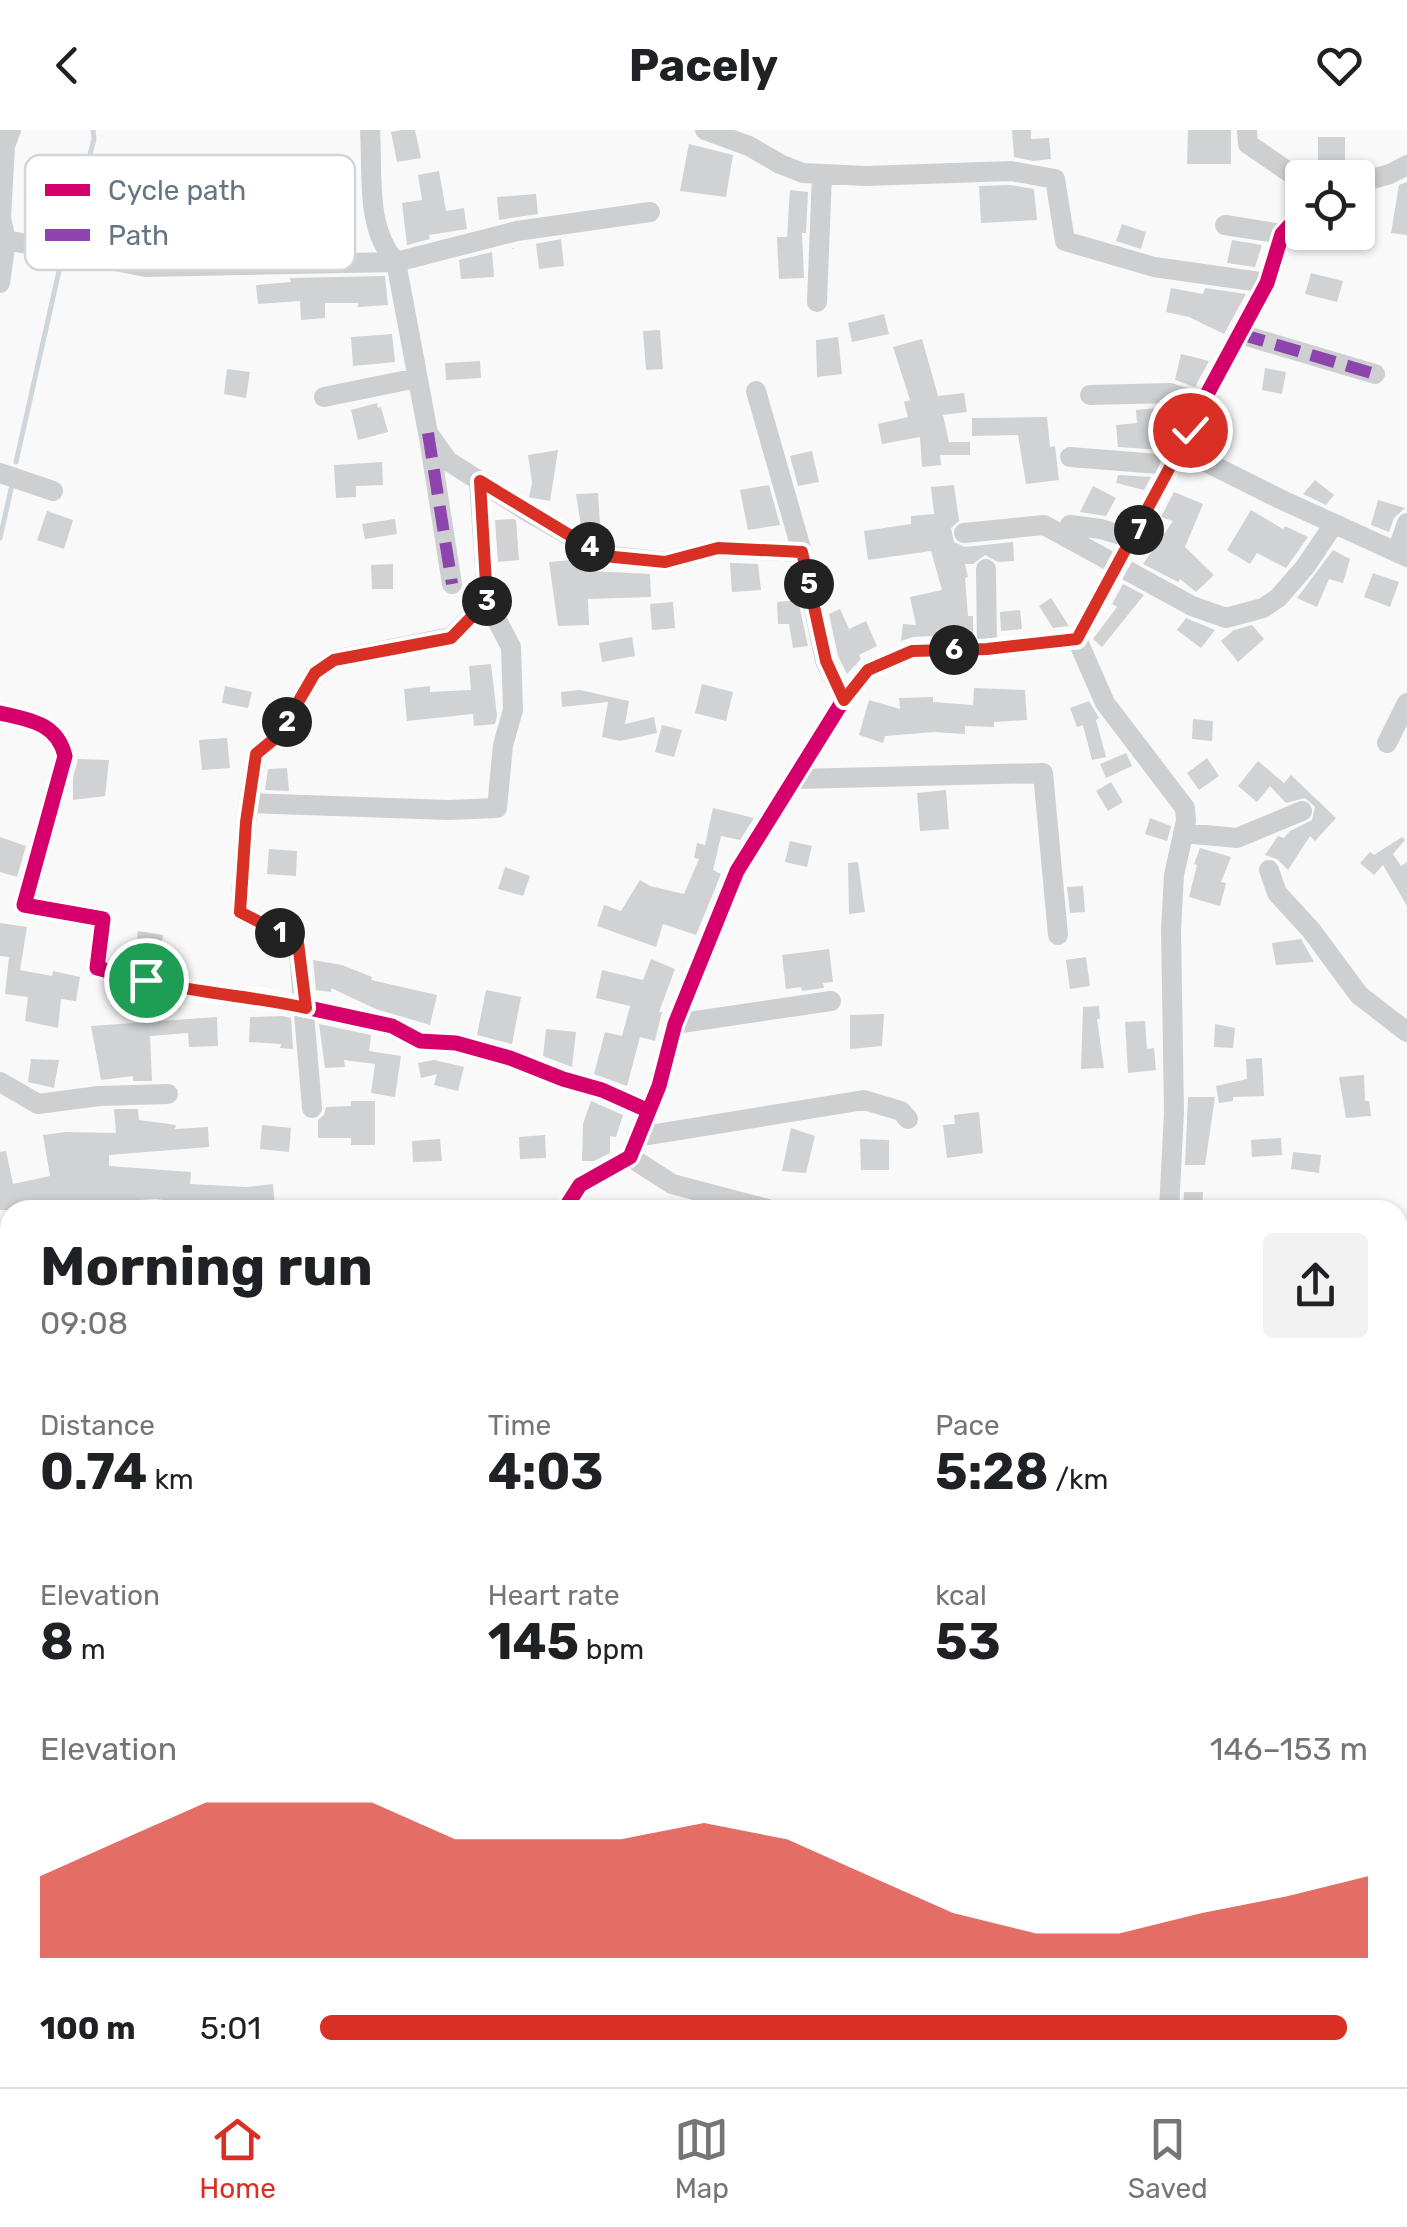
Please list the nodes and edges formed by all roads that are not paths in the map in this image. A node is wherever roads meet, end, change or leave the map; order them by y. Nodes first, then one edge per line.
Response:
1 (11, 130) edge
2 (370, 130) edge
3 (705, 130) edge
4 (1247, 130) edge
5 (1407, 165) edge
6 (1285, 169) edge
7 (822, 174) junction
8 (1375, 178) edge
9 (650, 212) dead end
10 (0, 218) edge
11 (1225, 225) dead end
12 (1285, 231) edge
13 (1282, 234) junction
14 (6, 240) junction
15 (25, 244) edge
16 (396, 262) junction
17 (355, 263) edge
18 (1267, 282) junction
19 (0, 283) edge
20 (817, 302) dead end
21 (1240, 334) junction
22 (1375, 374) dead end
23 (417, 378) junction
24 (756, 392) dead end
25 (1090, 395) dead end
26 (324, 397) dead end
27 (1204, 404) junction
28 (428, 432) junction
29 (1070, 457) dead end
30 (1175, 457) junction
31 (0, 473) edge
32 (480, 481) junction
33 (53, 491) dead end
34 (1407, 523) edge
35 (1334, 524) junction
36 (1070, 525) dead end
37 (964, 533) dead end
38 (1133, 540) junction
39 (802, 552) junction
40 (1402, 555) edge
41 (1118, 566) junction
42 (986, 569) dead end
43 (452, 584) dead end
44 (487, 601) junction
45 (1077, 639) junction
46 (987, 649) junction
47 (844, 700) junction
48 (1407, 703) edge
49 (0, 714) edge
50 (1387, 743) dead end
51 (797, 779) junction
52 (248, 803) junction
53 (1302, 811) dead end
54 (1183, 834) junction
55 (1269, 870) dead end
56 (1058, 935) dead end
57 (831, 1001) dead end
58 (306, 1008) junction
59 (675, 1024) junction
60 (1407, 1032) edge
61 (0, 1082) edge
62 (168, 1094) dead end
63 (312, 1108) dead end
64 (650, 1110) junction
65 (908, 1119) dead end
66 (634, 1147) junction
67 (571, 1200) edge
68 (733, 1200) edge
69 (1169, 1200) edge

1 - 10 street
2 - 16 street
3 - 7 street
4 - 6 street
5 - 8 street
7 - 18 street
7 - 20 street
9 - 16 street
10 - 14 street
11 - 13 street
12 - 13 street
13 - 18 street
14 - 15 street
14 - 19 street
16 - 17 street
16 - 23 street
18 - 21 street
21 - 22 street
21 - 27 street
23 - 26 street
23 - 28 street
24 - 39 street
25 - 27 street
27 - 30 street
28 - 32 street
28 - 43 street
29 - 30 street
30 - 35 street
30 - 38 street
31 - 33 street
32 - 39 street
32 - 44 street
34 - 40 street
35 - 40 street
35 - 41 street
36 - 38 street
37 - 41 street
38 - 41 street
39 - 47 street
41 - 45 street
42 - 46 street
44 - 52 street
44 - 52 street
45 - 46 street
45 - 54 street
46 - 47 street
47 - 51 street
48 - 50 street
49 - 58 street
51 - 56 street
51 - 59 street
52 - 58 street
53 - 54 street
54 - 69 street
55 - 60 street
57 - 59 street
58 - 63 street
58 - 64 street
59 - 64 street
61 - 62 street
64 - 66 street
65 - 66 street
66 - 67 street
66 - 68 street

